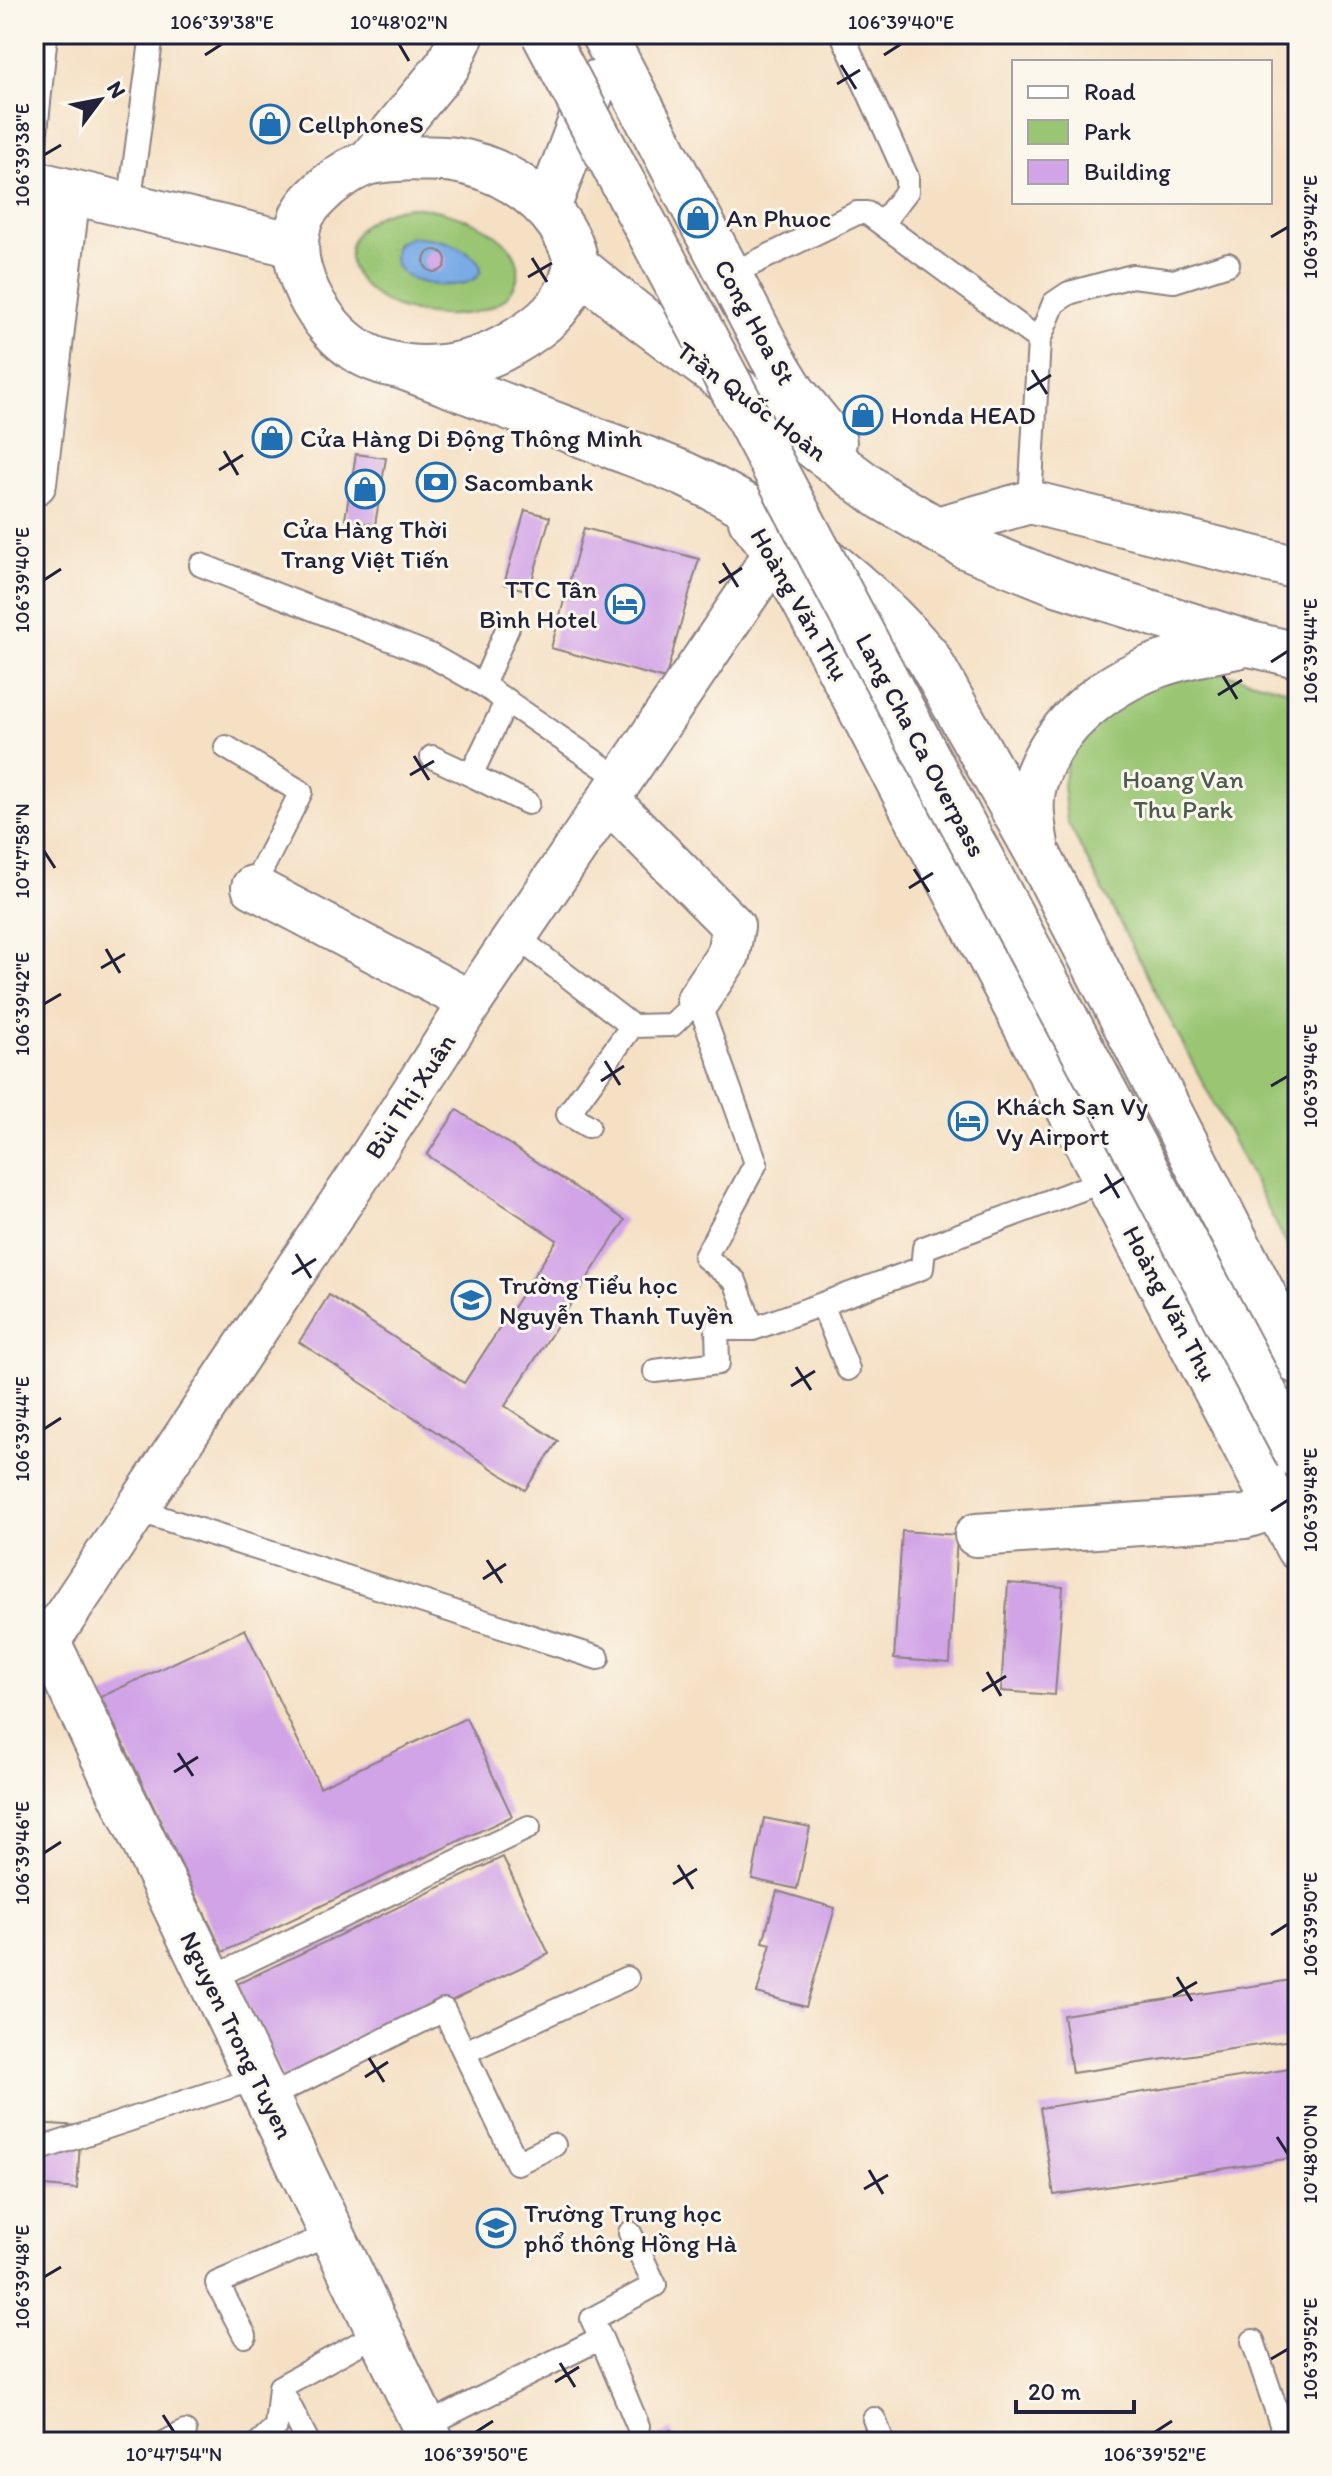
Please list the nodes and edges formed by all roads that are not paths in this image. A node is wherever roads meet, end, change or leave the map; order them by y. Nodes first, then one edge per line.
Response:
1 (46, 34) edge
2 (152, 34) edge
3 (462, 34) edge
4 (543, 34) edge
5 (842, 34) edge
6 (606, 39) edge
7 (34, 151) edge
8 (568, 157) junction
9 (369, 162) junction
10 (51, 187) edge
11 (129, 206) junction
12 (548, 208) junction
13 (883, 222) junction
14 (295, 245) junction
15 (1228, 264) dead end
16 (576, 266) junction
17 (729, 275) junction
18 (1039, 340) junction
19 (403, 367) junction
20 (34, 483) edge
21 (883, 498) junction
22 (737, 502) junction
23 (1030, 502) junction
24 (934, 529) junction
25 (776, 552) junction
26 (201, 565) dead end
27 (1298, 568) edge
28 (508, 627) dead end
29 (1250, 644) junction
30 (1298, 655) edge
31 (483, 685) junction
32 (507, 700) junction
33 (226, 747) dead end
34 (432, 757) dead end
35 (471, 775) junction
36 (615, 790) junction
37 (528, 803) dead end
38 (1038, 854) junction
39 (253, 887) joint
40 (517, 937) junction
41 (698, 1000) junction
42 (471, 1002) junction
43 (632, 1026) junction
44 (588, 1126) dead end
45 (1106, 1180) junction
46 (822, 1304) junction
47 (753, 1329) junction
48 (1298, 1362) edge
49 (848, 1369) dead end
50 (655, 1371) dead end
51 (1298, 1456) edge
52 (1277, 1507) junction
53 (137, 1510) junction
54 (976, 1535) dead end
55 (1298, 1548) edge
56 (41, 1639) edge
57 (598, 1658) dead end
58 (529, 1827) dead end
59 (627, 1978) dead end
60 (210, 1979) junction
61 (465, 2052) junction
62 (262, 2088) junction
63 (554, 2145) dead end
64 (34, 2151) edge
65 (333, 2233) junction
66 (630, 2233) dead end
67 (380, 2332) junction
68 (245, 2336) dead end
69 (601, 2338) junction
70 (1253, 2341) dead end
71 (280, 2387) junction
72 (874, 2419) dead end
73 (638, 2426) dead end
74 (428, 2434) edge
75 (260, 2442) edge
76 (308, 2442) edge
77 (883, 2442) edge
78 (1287, 2442) edge

1 - 7 lane
2 - 11 lane
3 - 9 main road
4 - 8 main road
4 - 51 main road, Lang Cha Ca Overpass, bridge
5 - 13 lane
6 - 8 main road, Cong Hoa St
6 - 17 main road, Cong Hoa St
8 - 12 main road, Cong Hoa St
9 - 12 main road
9 - 14 main road
10 - 11 main road
10 - 20 main road
11 - 14 main road
12 - 16 main road
13 - 17 lane
13 - 18 lane
14 - 19 main road
15 - 18 lane
16 - 19 main road
16 - 21 main road, Trần Quốc Hoàn
17 - 21 main road, Cong Hoa St
18 - 23 lane
19 - 22 main road
21 - 24 main road, Trần Quốc Hoàn
22 - 25 main road, Hoàng Văn Thụ
22 - 38 main road, Hoàng Văn Thụ
23 - 24 street
23 - 27 street
24 - 29 main road, Trần Quốc Hoàn
25 - 36 street, Bùi Thị Xuân
25 - 45 main road, Hoàng Văn Thụ
26 - 31 lane
28 - 31 lane
29 - 30 main road, Trần Quốc Hoàn
29 - 38 main road
31 - 32 lane
32 - 35 lane
32 - 36 lane
33 - 39 lane
34 - 35 lane
35 - 37 lane
36 - 40 street, Bùi Thị Xuân
36 - 41 street
38 - 48 main road, Hoàng Văn Thụ
39 - 42 street
40 - 42 street, Bùi Thị Xuân
40 - 43 lane
41 - 43 lane
41 - 47 lane
42 - 53 street, Bùi Thị Xuân
43 - 44 lane
45 - 46 lane
45 - 52 main road, Hoàng Văn Thụ
46 - 47 lane
46 - 49 lane
47 - 50 lane
52 - 54 street
52 - 55 main road, Hoàng Văn Thụ
53 - 56 street, Bùi Thị Xuân
53 - 57 lane
56 - 60 main road, Nguyen Trong Tuyen
58 - 60 lane
59 - 61 lane
60 - 62 main road, Nguyen Trong Tuyen
61 - 62 lane
61 - 63 lane
62 - 64 lane
62 - 65 main road, Nguyen Trong Tuyen
65 - 67 main road, Nguyen Trong Tuyen
65 - 68 lane
66 - 69 lane
67 - 71 lane
67 - 74 main road, Nguyen Trong Tuyen
69 - 73 lane
69 - 74 lane
70 - 78 lane
71 - 75 lane
71 - 76 lane
72 - 77 lane

